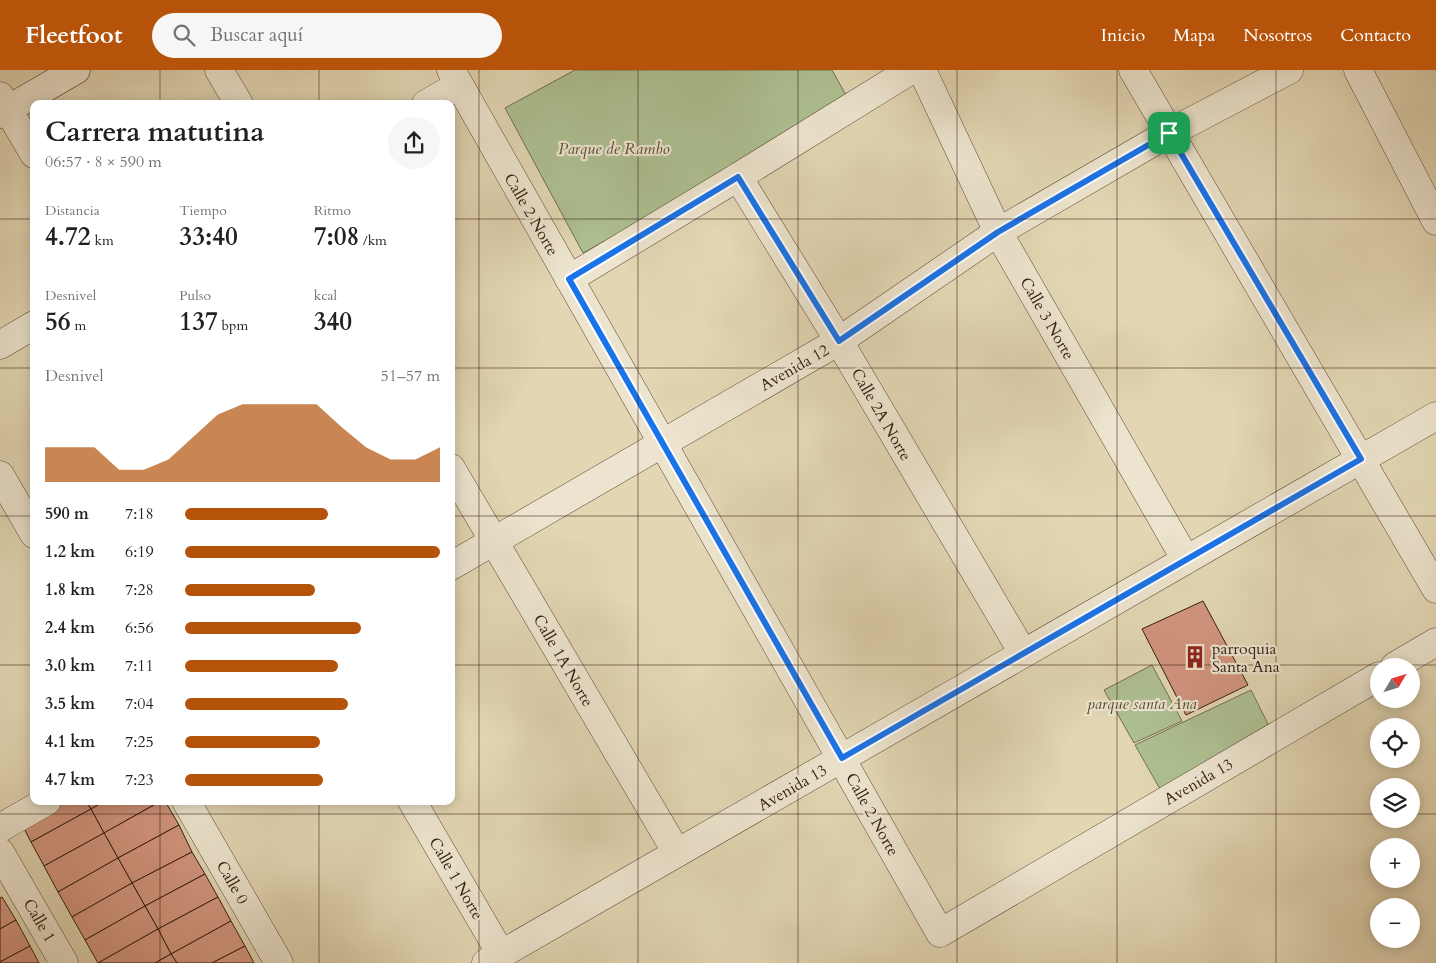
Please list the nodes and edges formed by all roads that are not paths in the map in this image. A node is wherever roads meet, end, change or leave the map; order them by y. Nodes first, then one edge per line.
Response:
1 (76, 70) edge
2 (219, 70) edge
3 (910, 70) edge
4 (922, 70) edge
5 (1133, 70) edge
6 (1288, 70) edge
7 (1358, 70) edge
8 (455, 78) edge
9 (236, 100) edge
10 (430, 100) edge
11 (3, 106) edge
12 (1169, 133) junction
13 (30, 148) edge
14 (738, 177) junction
15 (1436, 221) edge
16 (998, 232) junction
17 (569, 279) junction
18 (30, 328) edge
19 (839, 341) junction
20 (0, 344) edge
21 (1433, 424) edge
22 (663, 444) junction
23 (1361, 459) junction
24 (0, 475) edge
25 (455, 475) edge
26 (30, 527) edge
27 (494, 541) junction
28 (1186, 560) junction
29 (455, 564) edge
30 (1436, 589) edge
31 (1436, 642) edge
32 (1023, 654) junction
33 (1409, 658) edge
34 (1370, 681) edge
35 (842, 758) junction
36 (40, 805) edge
37 (188, 805) edge
38 (414, 805) edge
39 (0, 828) edge
40 (0, 852) edge
41 (677, 853) junction
42 (940, 933) joint
43 (494, 959) edge
44 (64, 963) edge
45 (279, 963) edge

1 - 11 street
2 - 9 street
3 - 14 street
4 - 16 street, Calle 3 Norte
5 - 12 street
6 - 12 street, Avenida 12
7 - 15 street
8 - 10 street
8 - 17 street, Calle 2 Norte
11 - 13 street
12 - 16 street, Avenida 12
12 - 23 street
14 - 17 street
14 - 19 street, Calle 2A Norte
16 - 19 street, Avenida 12
16 - 28 street, Calle 3 Norte
17 - 22 street, Calle 2 Norte
18 - 20 street
19 - 22 street, Avenida 12
19 - 32 street, Calle 2A Norte
21 - 23 street, Avenida 13
22 - 27 street, Avenida 12
22 - 35 street, Calle 2 Norte
23 - 28 street, Avenida 13
23 - 30 street
24 - 26 street
25 - 27 street, Calle 1A Norte
27 - 29 street, Avenida 12
27 - 41 street, Calle 1A Norte
28 - 32 street, Avenida 13
31 - 33 street
32 - 35 street, Avenida 13
34 - 42 street, Avenida 13
35 - 41 street, Avenida 13
35 - 42 street, Calle 2 Norte
36 - 39 street
37 - 45 street, Calle 0
38 - 43 street, Calle 1 Norte
40 - 44 street, Calle 1
41 - 43 street, Avenida 13

